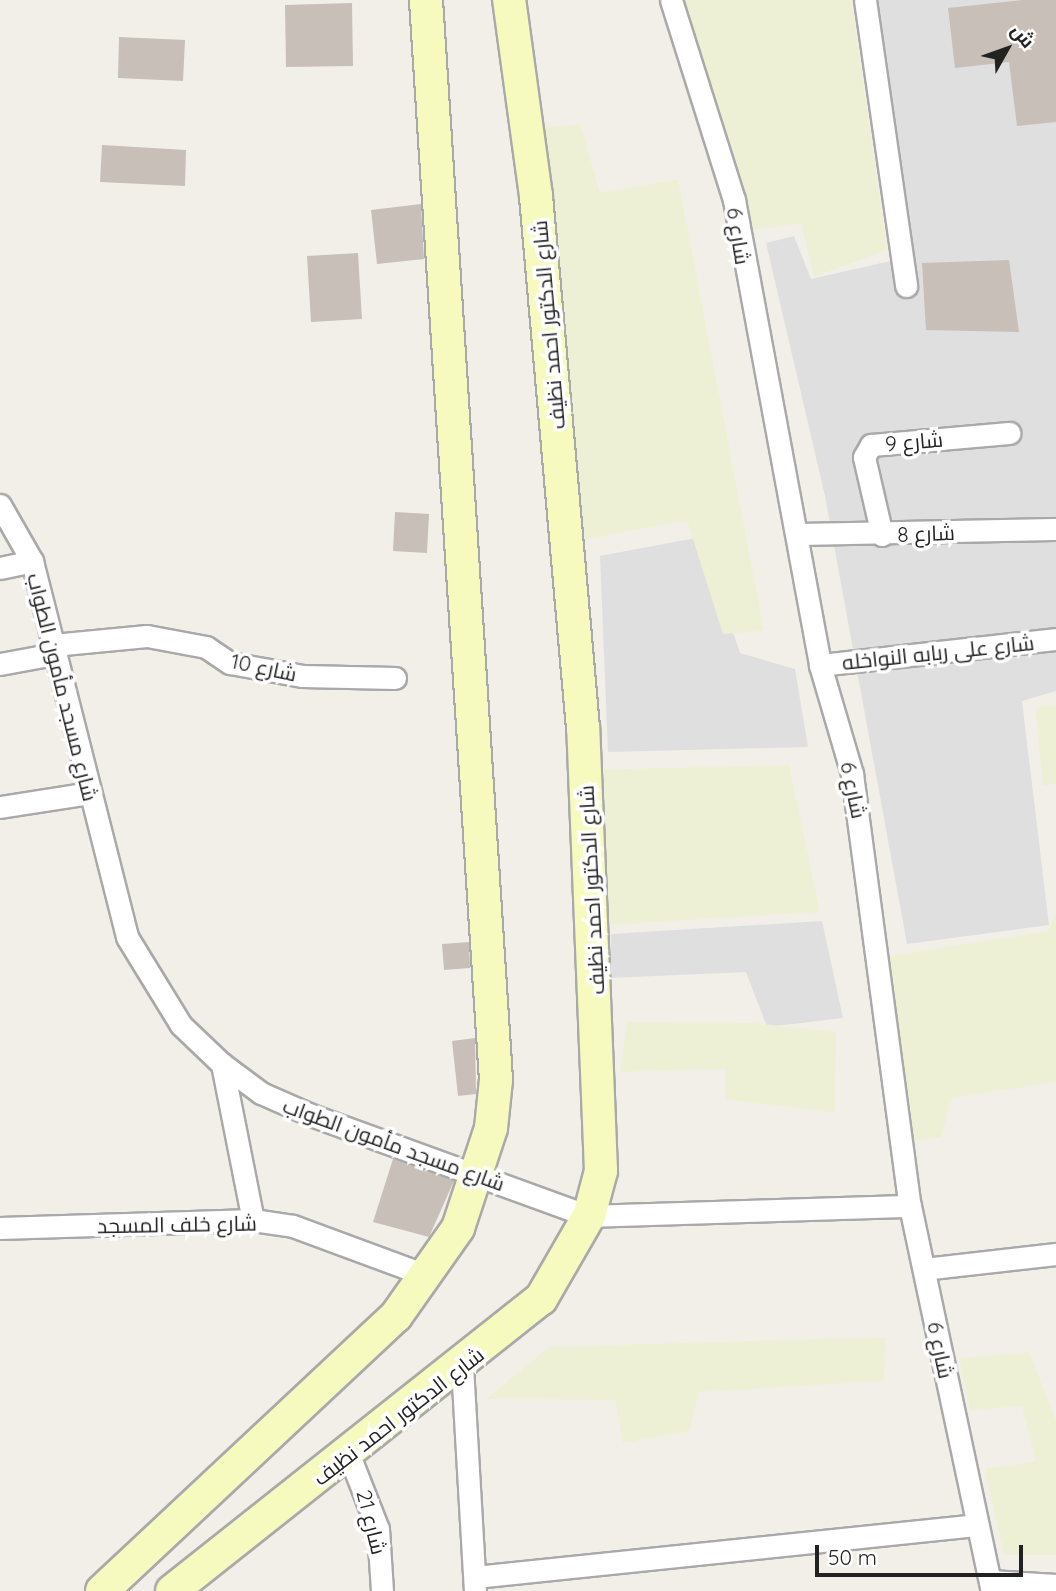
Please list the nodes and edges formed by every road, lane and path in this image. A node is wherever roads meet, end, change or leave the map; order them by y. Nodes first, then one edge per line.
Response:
1 (426, 0) edge
2 (509, 0) edge
3 (671, 0) edge
4 (865, 0) edge
5 (906, 286) dead end
6 (1009, 433) dead end
7 (0, 505) edge
8 (1056, 529) edge
9 (797, 534) junction
10 (882, 535) junction
11 (32, 561) junction
12 (0, 568) edge
13 (1056, 639) edge
14 (54, 650) junction
15 (0, 664) edge
16 (820, 665) junction
17 (395, 678) dead end
18 (89, 793) junction
19 (0, 807) edge
20 (222, 1064) junction
21 (479, 1176) junction
22 (910, 1206) junction
23 (589, 1216) junction
24 (253, 1220) junction
25 (0, 1228) edge
26 (1056, 1254) edge
27 (924, 1269) junction
28 (428, 1276) junction
29 (462, 1366) junction
30 (349, 1455) junction
31 (977, 1525) junction
32 (475, 1584) edge
33 (1056, 1585) edge
34 (991, 1586) edge
35 (102, 1591) edge
36 (172, 1591) edge
37 (382, 1591) edge

1 - 21 main road
2 - 23 main road, شارع الدكتور احمد نظيف
3 - 9 street, شارع 6
4 - 5 street
6 - 10 street, شارع 9
7 - 11 street, شارع مسجد مأمون الطواب
8 - 10 street, شارع 8
9 - 10 street, شارع 8
9 - 16 street, شارع 6
11 - 12 street
11 - 14 street, شارع مسجد مأمون الطواب
13 - 16 street, شارع على ربابه النواخله
14 - 15 street, شارع 10
14 - 17 street, شارع 10
14 - 18 street, شارع مسجد مأمون الطواب
16 - 22 street, شارع 6
18 - 19 street
18 - 20 street, شارع مسجد مأمون الطواب
20 - 21 street, شارع مسجد مأمون الطواب
20 - 24 street
21 - 23 street, شارع مسجد مأمون الطواب
21 - 28 main road
22 - 23 street, شارع مسجد مأمون الطواب
22 - 27 street, شارع 6
23 - 29 main road, شارع الدكتور احمد نظيف
24 - 25 street, شارع خلف المسجد
24 - 28 street, شارع خلف المسجد
26 - 27 street
27 - 31 street, شارع 6
28 - 35 main road
29 - 30 main road, شارع الدكتور احمد نظيف
29 - 32 street
30 - 36 main road, شارع الدكتور احمد نظيف
30 - 37 street, شارع 21
31 - 32 street
31 - 34 street, شارع 6
33 - 34 street

